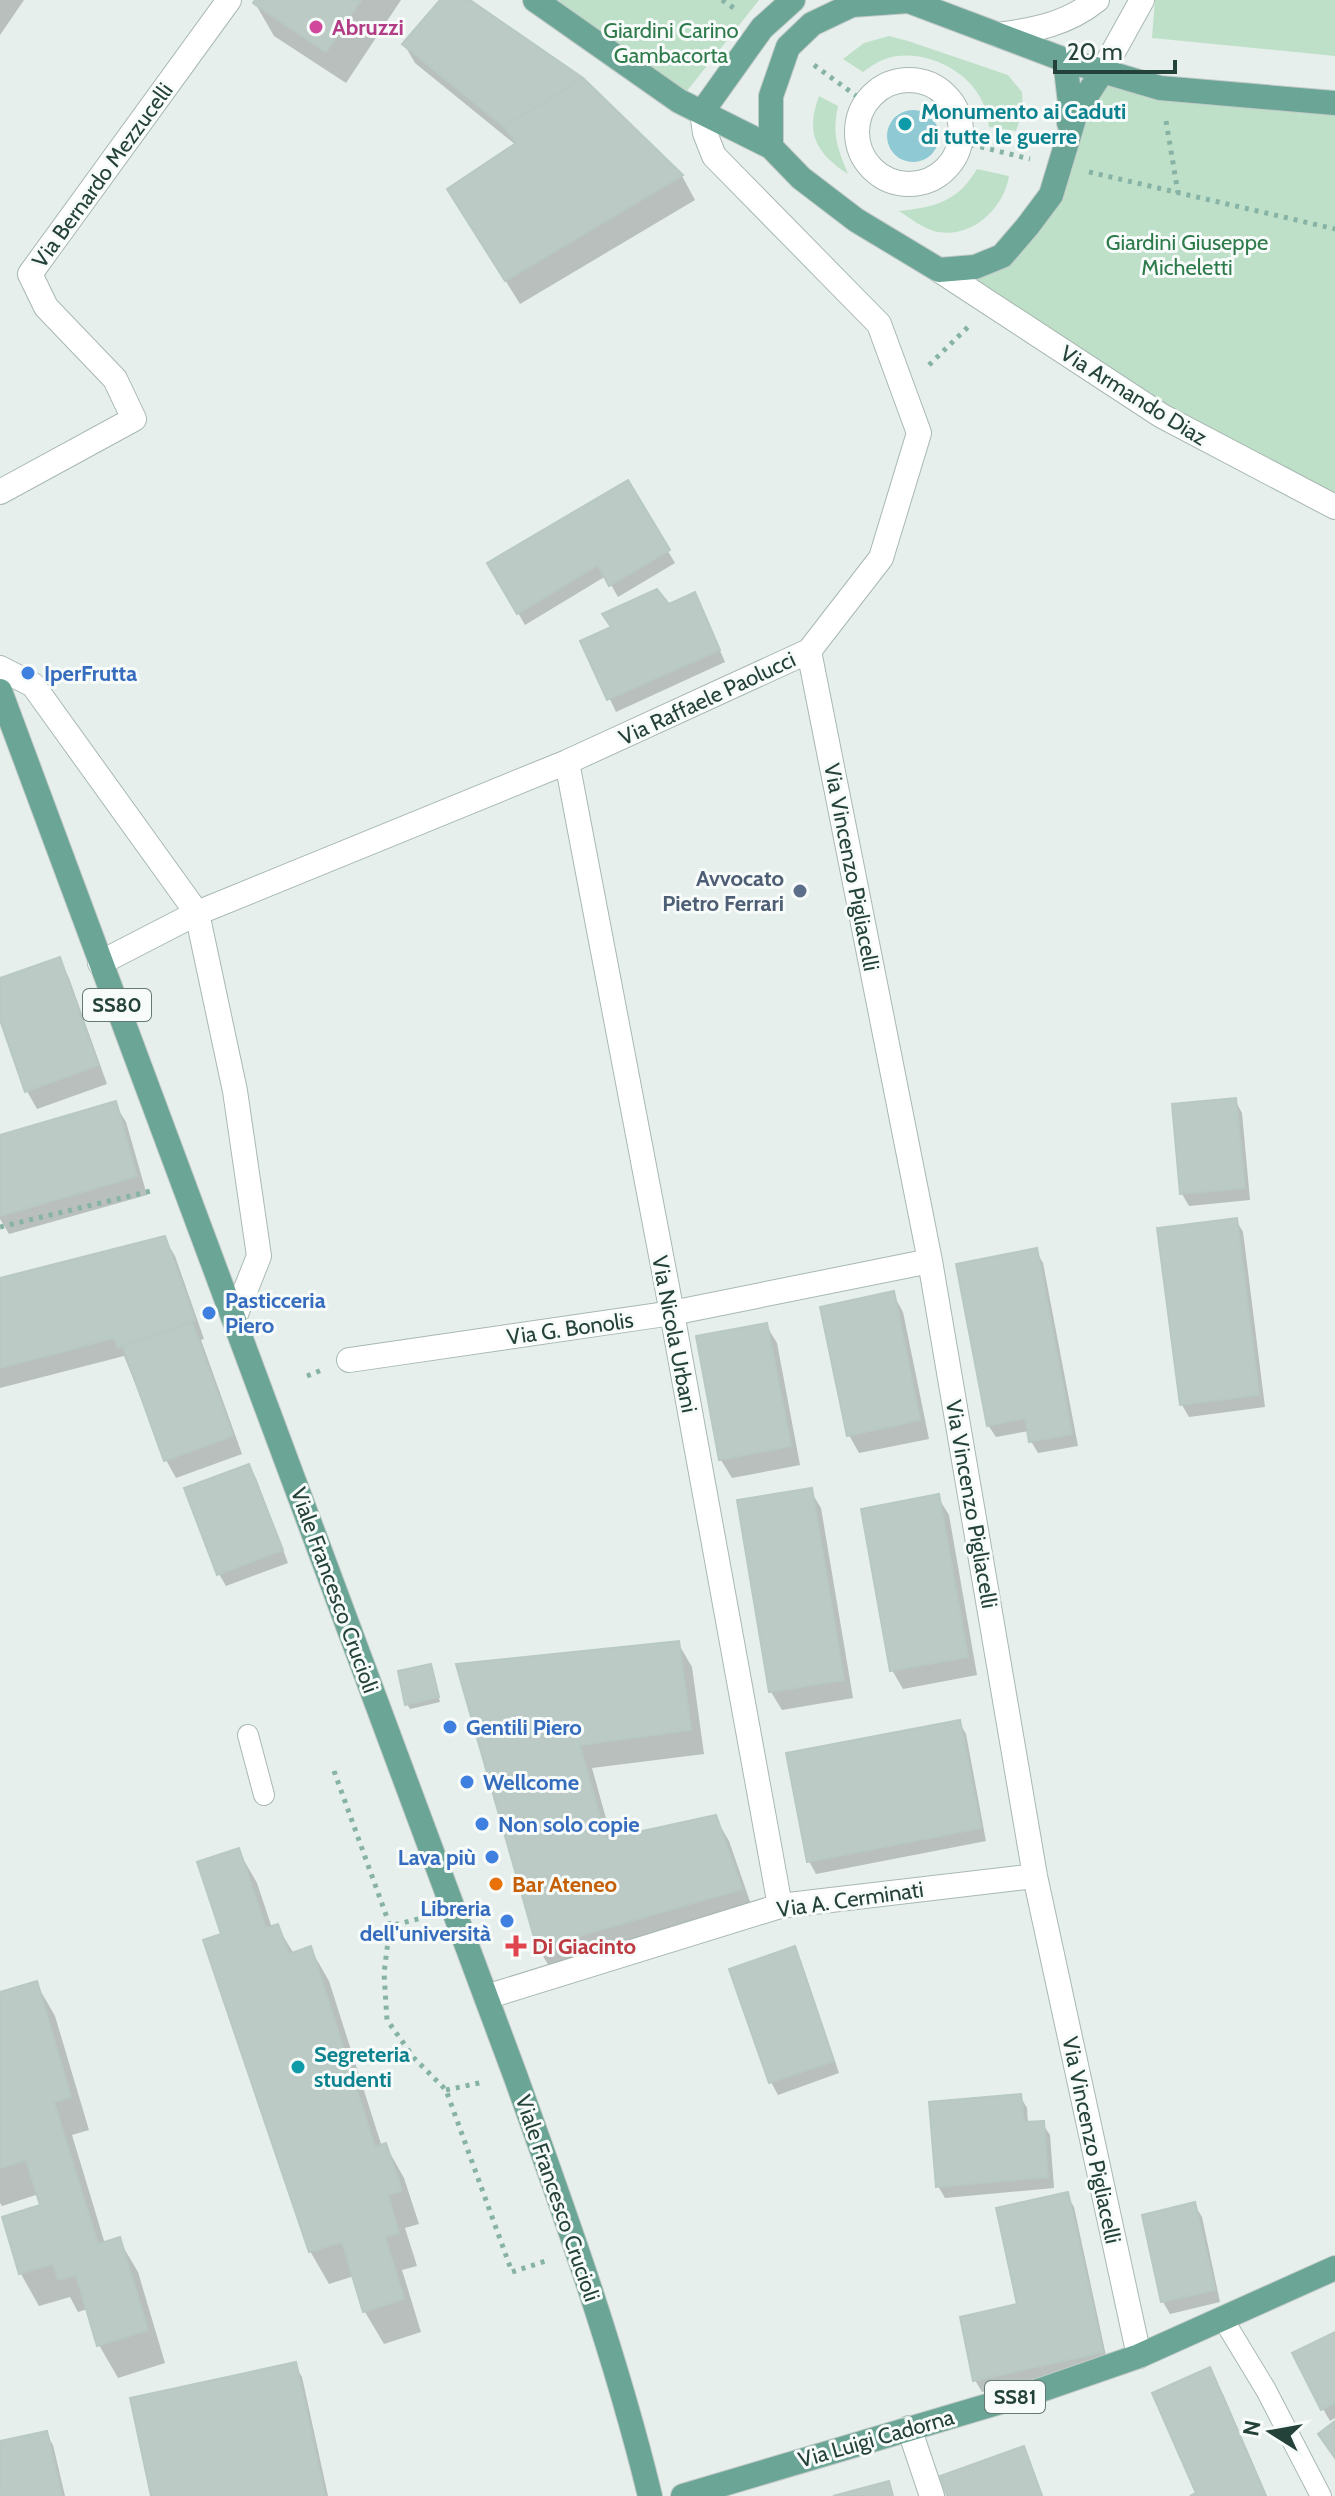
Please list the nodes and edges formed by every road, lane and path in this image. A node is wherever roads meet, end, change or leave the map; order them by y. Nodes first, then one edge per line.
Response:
1 (229, 0) edge
2 (535, 0) edge
3 (793, 0) edge
4 (1097, 0) edge
5 (1142, 0) edge
6 (907, 1) edge
7 (998, 35) junction
8 (1065, 60) junction
9 (810, 62) dead end
10 (1102, 72) junction
11 (1160, 88) junction
12 (866, 103) junction
13 (1335, 103) edge
14 (702, 112) junction
15 (1068, 133) junction
16 (961, 142) junction
17 (771, 147) junction
18 (1032, 159) dead end
19 (1060, 166) junction
20 (1178, 193) junction
21 (1335, 229) edge
22 (939, 270) junction
23 (991, 304) junction
24 (903, 390) junction
25 (0, 492) edge
26 (1335, 507) edge
27 (809, 651) junction
28 (0, 668) edge
29 (0, 691) edge
30 (567, 762) junction
31 (197, 913) junction
32 (100, 963) junction
33 (185, 1183) junction
34 (0, 1227) edge
35 (930, 1261) junction
36 (672, 1313) junction
37 (234, 1319) junction
38 (349, 1360) dead end
39 (248, 1735) dead end
40 (334, 1771) dead end
41 (264, 1795) dead end
42 (1035, 1876) junction
43 (780, 1906) junction
44 (454, 1909) junction
45 (390, 1926) junction
46 (486, 1997) junction
47 (577, 2250) junction
48 (1335, 2268) edge
49 (1223, 2319) junction
50 (1139, 2356) junction
51 (909, 2428) junction
52 (650, 2496) edge
53 (683, 2496) edge
54 (932, 2496) edge
55 (1321, 2496) edge

1 - 25 street, Via Bernardo Mezzucelli
2 - 14 main road
3 - 14 main road
4 - 7 street
5 - 10 street
6 - 7 main road
6 - 17 main road
7 - 8 main road
8 - 10 main road
8 - 15 main road
9 - 12 path
10 - 11 main road
10 - 15 main road
11 - 13 main road
11 - 20 path
12 - 16 street
12 - 16 street
14 - 17 main road
14 - 24 street, Via Raffaele Paolucci
15 - 19 main road
16 - 18 path
17 - 22 main road
19 - 20 path
19 - 22 main road
20 - 21 path
22 - 23 street, Via Armando Diaz
23 - 24 path
23 - 26 street, Via Armando Diaz
24 - 27 street, Via Raffaele Paolucci
27 - 30 street, Via Raffaele Paolucci
27 - 35 street, Via Vincenzo Pigliacelli
28 - 31 street
29 - 32 main road, Viale Francesco Crucioli / SS80
30 - 31 street, Via Raffaele Paolucci
30 - 36 street, Via Nicola Urbani
31 - 32 street, Via Raffaele Paolucci
31 - 37 street
32 - 33 main road, Viale Francesco Crucioli / SS80
33 - 34 path
33 - 37 main road, Viale Francesco Crucioli / SS80
35 - 36 street, Via G. Bonolis
35 - 42 street, Via Vincenzo Pigliacelli
36 - 38 street, Via G. Bonolis
36 - 43 street, Via Nicola Urbani
37 - 44 main road, Viale Francesco Crucioli / SS80
39 - 41 lane
40 - 45 path
42 - 43 street, Via A. Cerminati
42 - 50 street, Via Vincenzo Pigliacelli
43 - 46 street, Via A. Cerminati
44 - 45 path
44 - 46 main road, Viale Francesco Crucioli / SS80
45 - 47 path
46 - 47 main road, Viale Francesco Crucioli / SS80
47 - 52 main road, Viale Francesco Crucioli / SS80
48 - 49 main road, Via Luigi Cadorna / SS81
49 - 50 main road, Via Luigi Cadorna / SS81
49 - 55 lane
50 - 51 main road, Via Luigi Cadorna / SS81
51 - 53 main road, Via Luigi Cadorna / SS81
51 - 54 street

